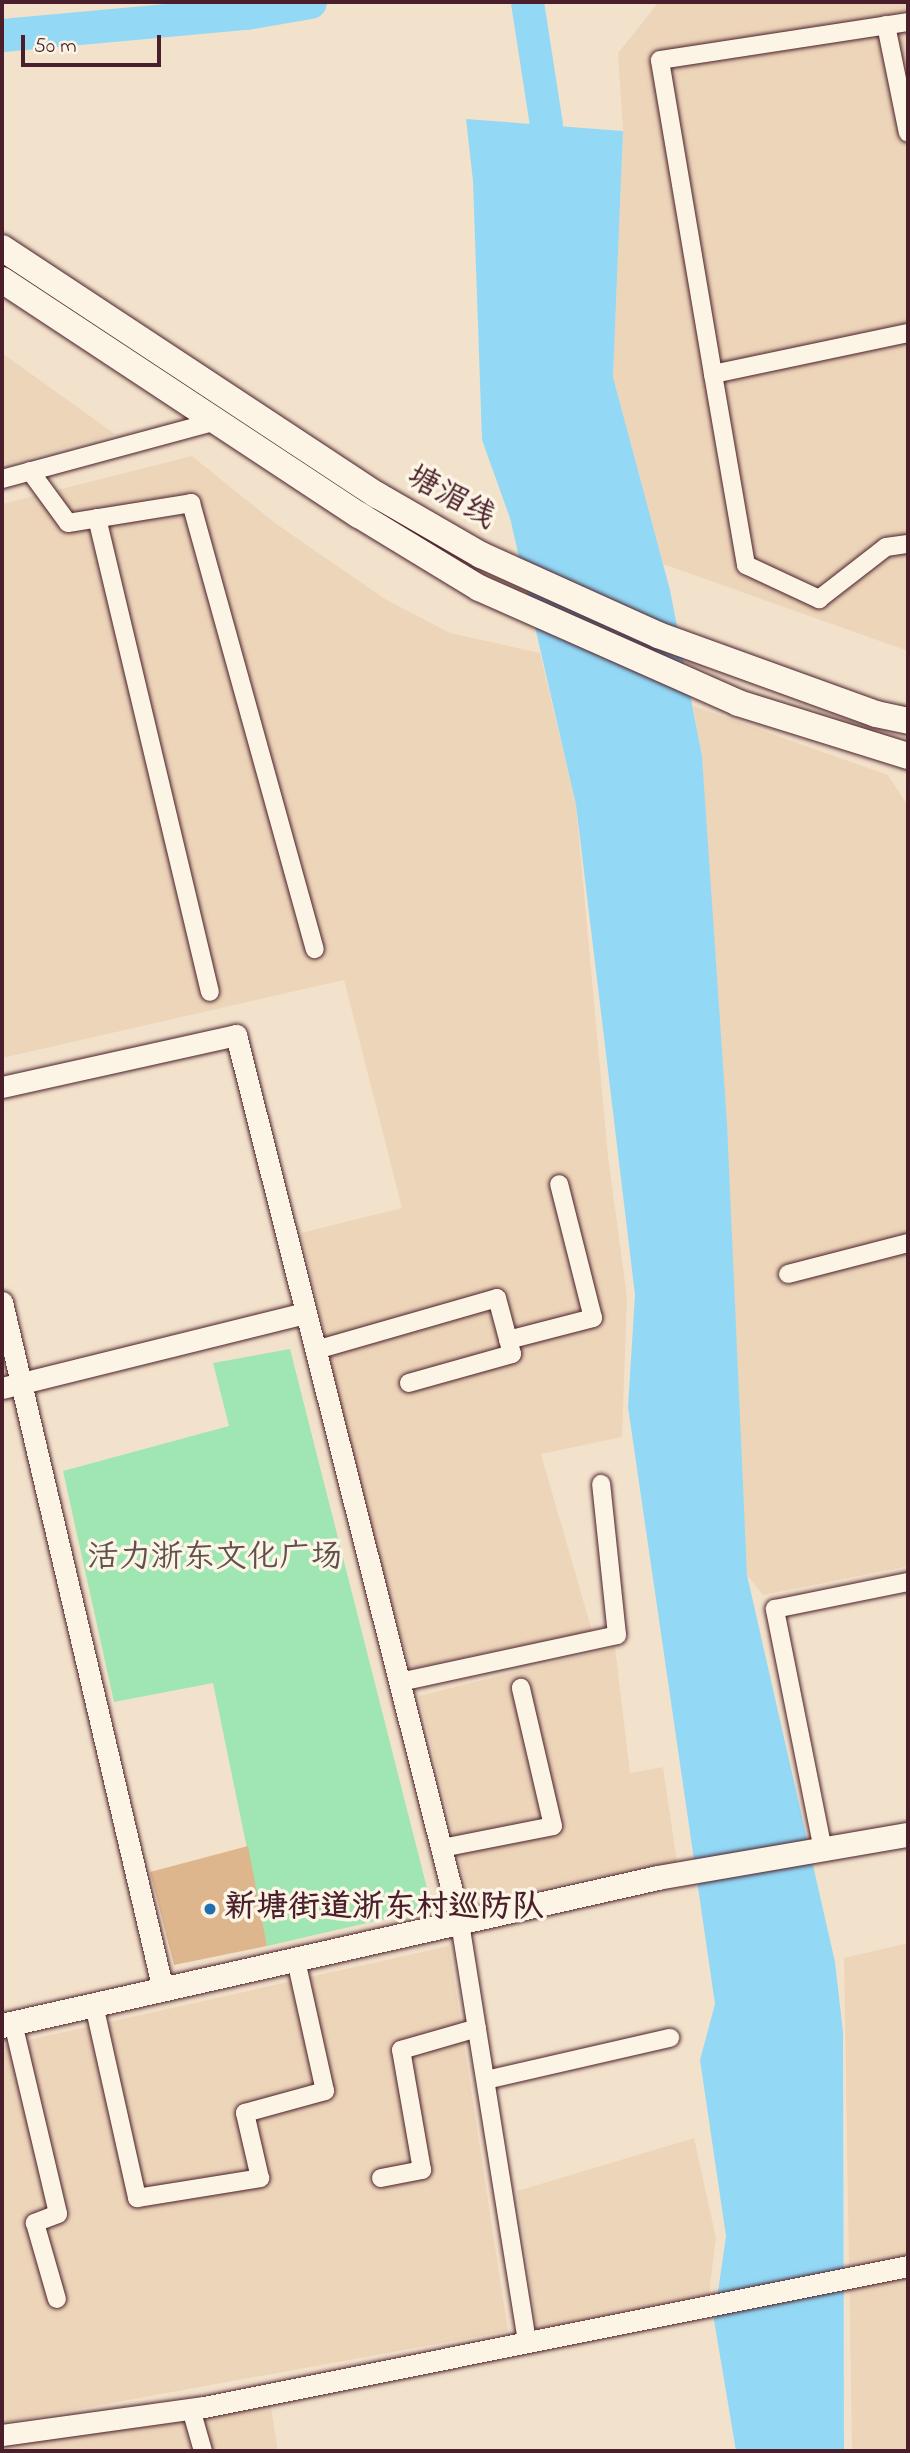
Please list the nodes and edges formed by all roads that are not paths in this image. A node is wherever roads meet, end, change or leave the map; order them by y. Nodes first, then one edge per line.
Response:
1 (908, 22) edge
2 (886, 26) junction
3 (908, 132) edge
4 (2, 248) edge
5 (2, 280) edge
6 (908, 333) edge
7 (713, 374) junction
8 (217, 421) junction
9 (30, 471) junction
10 (2, 479) edge
11 (97, 518) junction
12 (908, 544) edge
13 (908, 721) edge
14 (908, 756) edge
15 (315, 948) dead end
16 (211, 992) dead end
17 (2, 1087) edge
18 (559, 1184) dead end
19 (908, 1243) edge
20 (788, 1274) dead end
21 (2, 1302) edge
22 (306, 1313) junction
23 (508, 1340) junction
24 (316, 1350) junction
25 (409, 1383) dead end
26 (11, 1386) edge
27 (601, 1484) dead end
28 (908, 1582) edge
29 (400, 1682) junction
30 (521, 1688) dead end
31 (908, 1835) edge
32 (442, 1849) junction
33 (823, 1850) junction
34 (460, 1923) junction
35 (296, 1960) junction
36 (163, 1990) junction
37 (94, 2005) junction
38 (8, 2024) edge
39 (477, 2028) junction
40 (670, 2038) dead end
41 (486, 2080) junction
42 (381, 2178) dead end
43 (908, 2266) edge
44 (57, 2299) dead end
45 (527, 2341) junction
46 (191, 2409) junction
47 (2, 2435) edge
48 (203, 2451) edge

1 - 2 street
2 - 3 street
2 - 7 street
4 - 13 main road, 塘湄线
5 - 8 main road
6 - 7 street
7 - 12 street
8 - 9 street
8 - 14 main road
9 - 10 street
9 - 11 street
11 - 15 street
11 - 16 street
17 - 22 street
18 - 23 street
19 - 20 street
21 - 26 street
22 - 24 street
22 - 26 street
23 - 24 street
23 - 25 street
24 - 29 street
26 - 36 street
27 - 29 street
28 - 33 street
29 - 32 street
30 - 32 street
31 - 33 main road
32 - 34 street
33 - 34 main road
34 - 35 main road
34 - 39 street
35 - 36 main road
35 - 37 street
36 - 37 main road
37 - 38 main road
38 - 44 street
39 - 41 street
39 - 42 street
40 - 41 street
41 - 45 street
43 - 45 street
45 - 46 street
46 - 47 street
46 - 48 street

